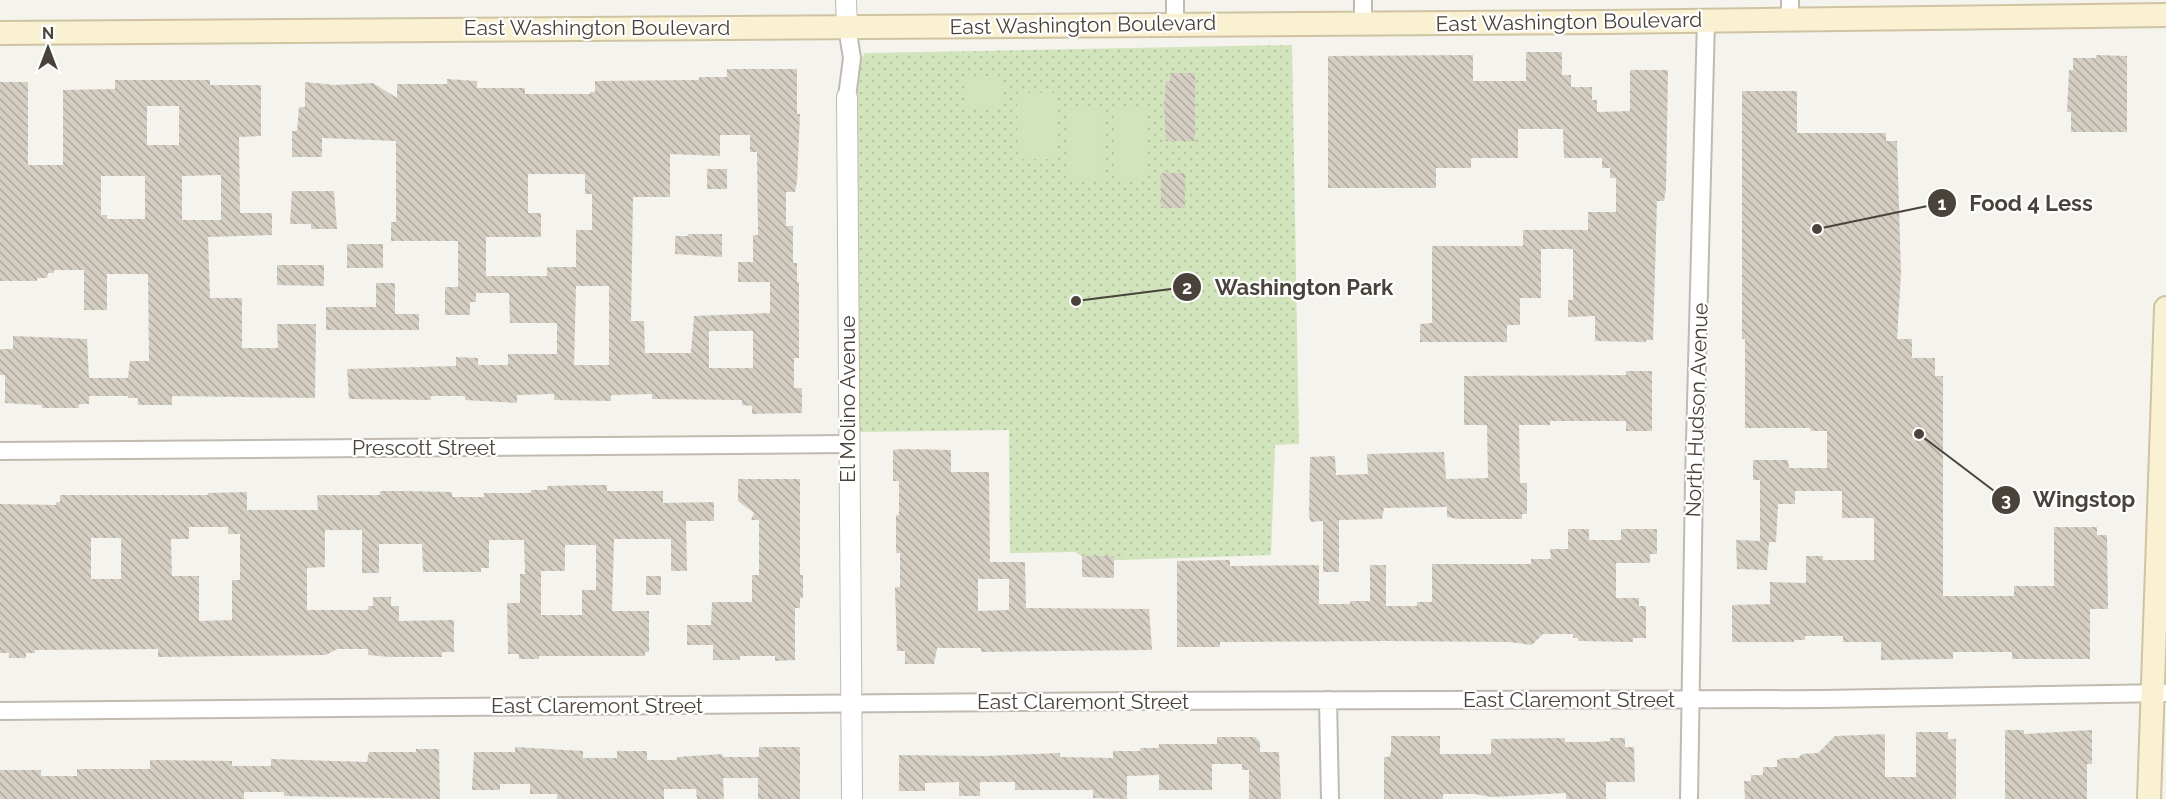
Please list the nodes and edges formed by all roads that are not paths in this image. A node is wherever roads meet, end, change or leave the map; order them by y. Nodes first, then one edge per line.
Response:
1 (846, 0) edge
2 (1175, 0) edge
3 (1363, 0) edge
4 (1997, 9) edge
5 (1790, 10) edge
6 (2166, 15) edge
7 (1707, 20) junction
8 (1175, 23) junction
9 (1363, 24) junction
10 (847, 27) junction
11 (0, 33) edge
12 (847, 98) joint
13 (2166, 308) edge
14 (848, 444) junction
15 (0, 451) edge
16 (2159, 693) edge
17 (1692, 699) junction
18 (1328, 700) junction
19 (851, 704) junction
20 (0, 711) edge
21 (852, 799) edge
22 (1330, 799) edge
23 (1689, 799) edge
24 (2149, 799) edge

1 - 10 street, El Molino Avenue
2 - 8 street
3 - 9 street
4 - 5 main road, East Washington Boulevard
4 - 6 main road, East Washington Boulevard
5 - 7 main road, East Washington Boulevard
7 - 9 main road, East Washington Boulevard
7 - 17 street, North Hudson Avenue
8 - 9 main road, East Washington Boulevard
8 - 10 main road, East Washington Boulevard
10 - 11 main road, East Washington Boulevard
10 - 12 street, El Molino Avenue
12 - 14 street, El Molino Avenue
13 - 16 main road
14 - 15 street, Prescott Street
14 - 19 street, El Molino Avenue
16 - 17 street, East Claremont Street
16 - 24 main road
17 - 18 street, East Claremont Street
17 - 23 street, North Hudson Avenue
18 - 19 street, East Claremont Street
18 - 22 street
19 - 20 street, East Claremont Street
19 - 21 street, El Molino Avenue

